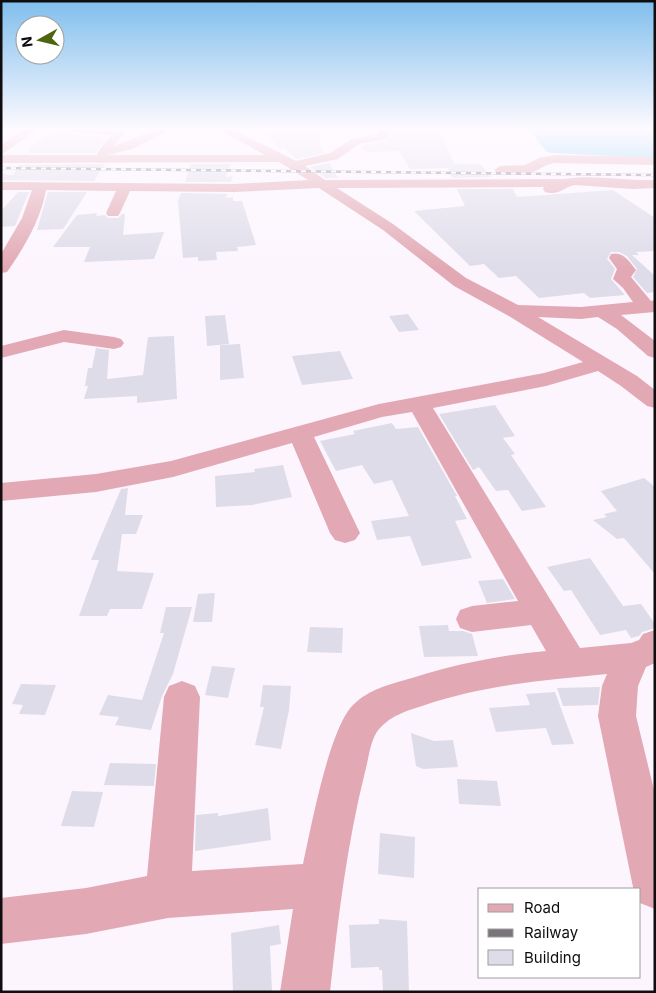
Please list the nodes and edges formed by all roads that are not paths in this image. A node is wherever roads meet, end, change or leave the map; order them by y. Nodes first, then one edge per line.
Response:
1 (308, 175) edge
2 (565, 183) junction
3 (320, 184) junction
4 (655, 184) edge
5 (1, 186) edge
6 (40, 187) junction
7 (125, 187) junction
8 (436, 197) dead end
9 (380, 202) dead end
10 (352, 205) junction
11 (113, 213) dead end
12 (618, 258) dead end
13 (3, 264) edge
14 (650, 307) edge
15 (514, 311) junction
16 (603, 312) junction
17 (114, 343) dead end
18 (1, 352) edge
19 (655, 352) edge
20 (600, 364) junction
21 (655, 376) edge
22 (629, 381) junction
23 (655, 401) edge
24 (419, 404) junction
25 (300, 434) junction
26 (1, 492) edge
27 (346, 532) dead end
28 (541, 611) junction
29 (472, 619) dead end
30 (643, 650) edge
31 (571, 663) junction
32 (182, 697) dead end
33 (320, 885) junction
34 (655, 887) edge
35 (168, 895) junction
36 (1, 922) edge
37 (305, 992) edge

1 - 3 street
2 - 3 street
2 - 4 street
2 - 8 street
3 - 7 street
3 - 10 street
5 - 6 street
6 - 7 street
6 - 13 street
7 - 11 street
9 - 10 street
10 - 15 street
12 - 14 street
14 - 16 street
15 - 16 street
15 - 20 street
16 - 19 street
17 - 18 street
20 - 22 street
20 - 24 street
21 - 22 street
22 - 23 street
24 - 25 street
24 - 28 street
25 - 26 street
25 - 27 street
28 - 29 street
28 - 31 street
30 - 31 street
30 - 34 street
31 - 33 street
32 - 35 street
33 - 35 street
33 - 37 street
35 - 36 street

